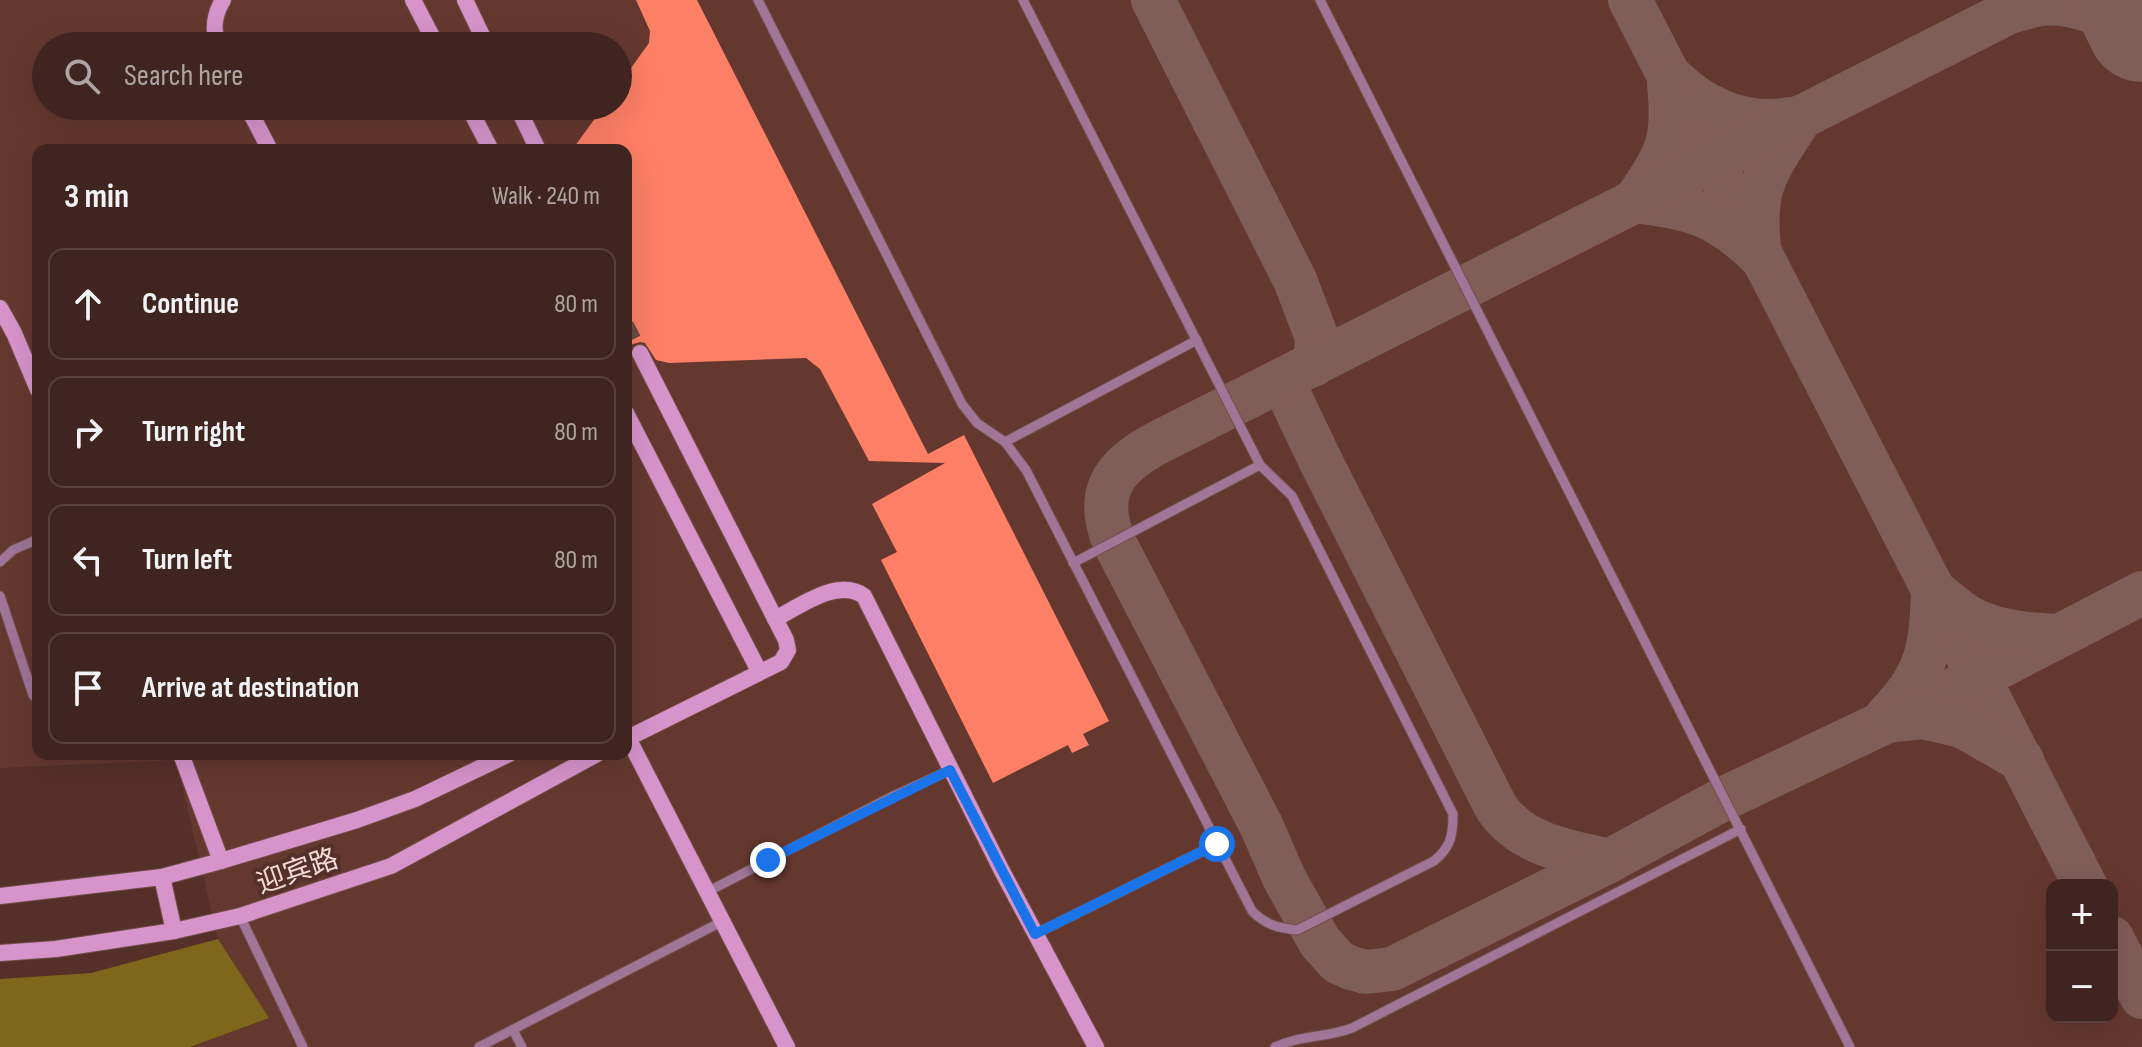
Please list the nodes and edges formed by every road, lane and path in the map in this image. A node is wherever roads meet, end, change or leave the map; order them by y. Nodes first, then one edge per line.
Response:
1 (223, 0) edge
2 (413, 0) edge
3 (465, 0) edge
4 (758, 0) edge
5 (1023, 0) edge
6 (1320, 0) edge
7 (214, 32) edge
8 (430, 32) edge
9 (480, 32) edge
10 (254, 120) edge
11 (475, 120) edge
12 (524, 120) edge
13 (267, 144) edge
14 (488, 144) edge
15 (535, 144) edge
16 (0, 308) edge
17 (1197, 340) junction
18 (640, 353) tunnel mouth
19 (32, 376) edge
20 (632, 425) edge
21 (1005, 442) junction
22 (1260, 465) junction
23 (32, 542) edge
24 (0, 562) edge
25 (1073, 563) junction
26 (0, 596) edge
27 (775, 619) junction
28 (759, 671) junction
29 (32, 692) edge
30 (632, 736) edge
31 (632, 749) edge
32 (183, 760) edge
33 (497, 760) edge
34 (582, 760) edge
35 (950, 770) junction
36 (1741, 829) junction
37 (1217, 844) junction
38 (221, 861) junction
39 (162, 877) junction
40 (707, 892) junction
41 (0, 896) edge
42 (240, 916) junction
43 (723, 921) junction
44 (174, 931) junction
45 (1035, 934) junction
46 (0, 953) edge
47 (513, 1030) junction
48 (303, 1047) edge
49 (479, 1047) edge
50 (522, 1047) edge
51 (787, 1047) edge
52 (1096, 1047) edge
53 (1275, 1047) edge
54 (1850, 1047) edge

1 - 7 street
2 - 8 street
3 - 9 street
4 - 21 lane
5 - 17 lane
6 - 36 lane
10 - 13 street
11 - 14 street
12 - 15 street
16 - 19 street
17 - 21 lane
17 - 22 lane
18 - 27 street
20 - 28 street
21 - 25 lane
22 - 25 lane
22 - 37 lane
23 - 24 lane
25 - 37 lane
26 - 29 lane
27 - 28 street
27 - 35 street
28 - 30 street
31 - 40 street
32 - 38 street
33 - 38 street, 迎宾路
34 - 42 street, 迎宾路
35 - 40 lane
35 - 45 street
36 - 53 lane
36 - 54 lane
37 - 45 lane
38 - 39 street, 迎宾路
39 - 41 street, 迎宾路
39 - 44 street
40 - 43 street
42 - 44 street, 迎宾路
42 - 48 lane
43 - 47 lane
43 - 51 street
44 - 46 street, 迎宾路
45 - 52 street
47 - 49 lane
47 - 50 lane

